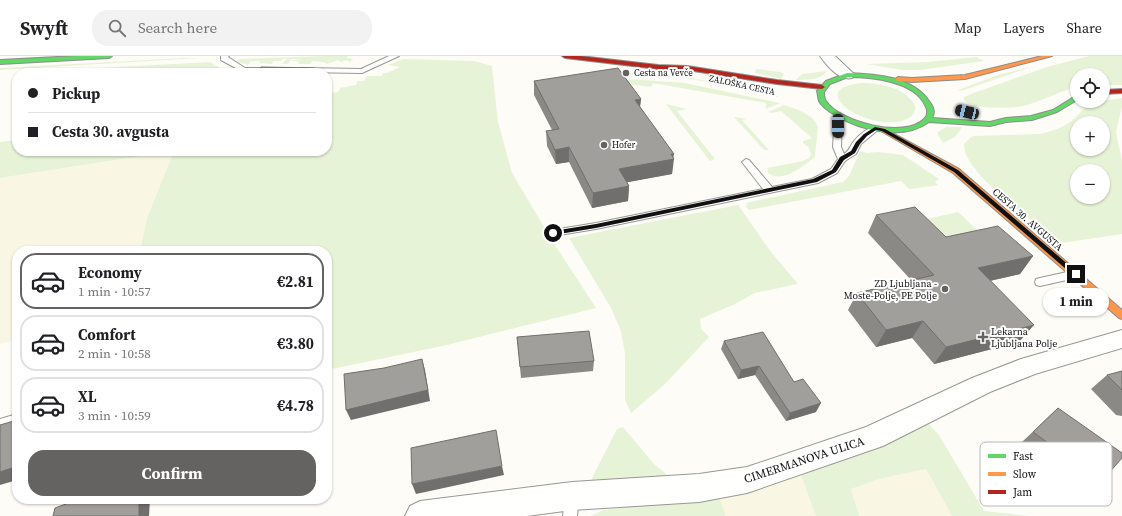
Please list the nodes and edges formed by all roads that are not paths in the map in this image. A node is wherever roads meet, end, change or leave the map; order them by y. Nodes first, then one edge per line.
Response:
1 (109, 56) edge
2 (225, 56) edge
3 (395, 56) edge
4 (565, 56) edge
5 (827, 56) edge
6 (1049, 56) edge
7 (67, 57) edge
8 (612, 58) edge
9 (0, 62) edge
10 (658, 67) junction
11 (240, 68) edge
12 (332, 71) edge
13 (847, 75) junction
14 (965, 77) junction
15 (888, 79) junction
16 (822, 87) junction
17 (953, 87) dead end
18 (760, 89) dead end
19 (1122, 91) edge
20 (1110, 92) edge
21 (810, 101) dead end
22 (1070, 101) edge
23 (825, 105) junction
24 (980, 114) dead end
25 (838, 116) junction
26 (1006, 120) junction
27 (926, 124) junction
28 (879, 129) junction
29 (944, 153) dead end
30 (842, 159) junction
31 (746, 162) dead end
32 (956, 171) junction
33 (770, 191) junction
34 (553, 233) dead end
35 (1076, 274) junction
36 (1040, 282) dead end
37 (1122, 315) edge
38 (1122, 339) edge
39 (12, 421) edge
40 (0, 425) edge
41 (571, 506) edge
42 (420, 516) edge

1 - 7 main road
2 - 11 lane
3 - 12 lane
4 - 8 main road, ZALOŠKA CESTA
5 - 13 street
6 - 14 main road
7 - 9 main road
8 - 10 main road, ZALOŠKA CESTA
10 - 16 main road, ZALOŠKA CESTA
10 - 18 main road, ZALOŠKA CESTA
13 - 15 main road
13 - 16 main road
14 - 15 main road
14 - 17 main road
15 - 27 main road
16 - 23 main road
19 - 20 main road
21 - 23 main road
22 - 26 main road
23 - 25 main road
24 - 26 main road
25 - 28 main road
25 - 30 lane
26 - 27 main road
27 - 28 main road
28 - 30 lane
28 - 32 main road, CESTA 30. AVGUSTA
29 - 32 main road, CESTA 30. AVGUSTA
30 - 33 lane
31 - 33 lane
32 - 35 main road, CESTA 30. AVGUSTA
33 - 34 lane
35 - 36 lane
35 - 37 main road, CESTA 30. AVGUSTA
38 - 41 street, CIMERMANOVA ULICA
39 - 40 lane
41 - 42 street, CIMERMANOVA ULICA

